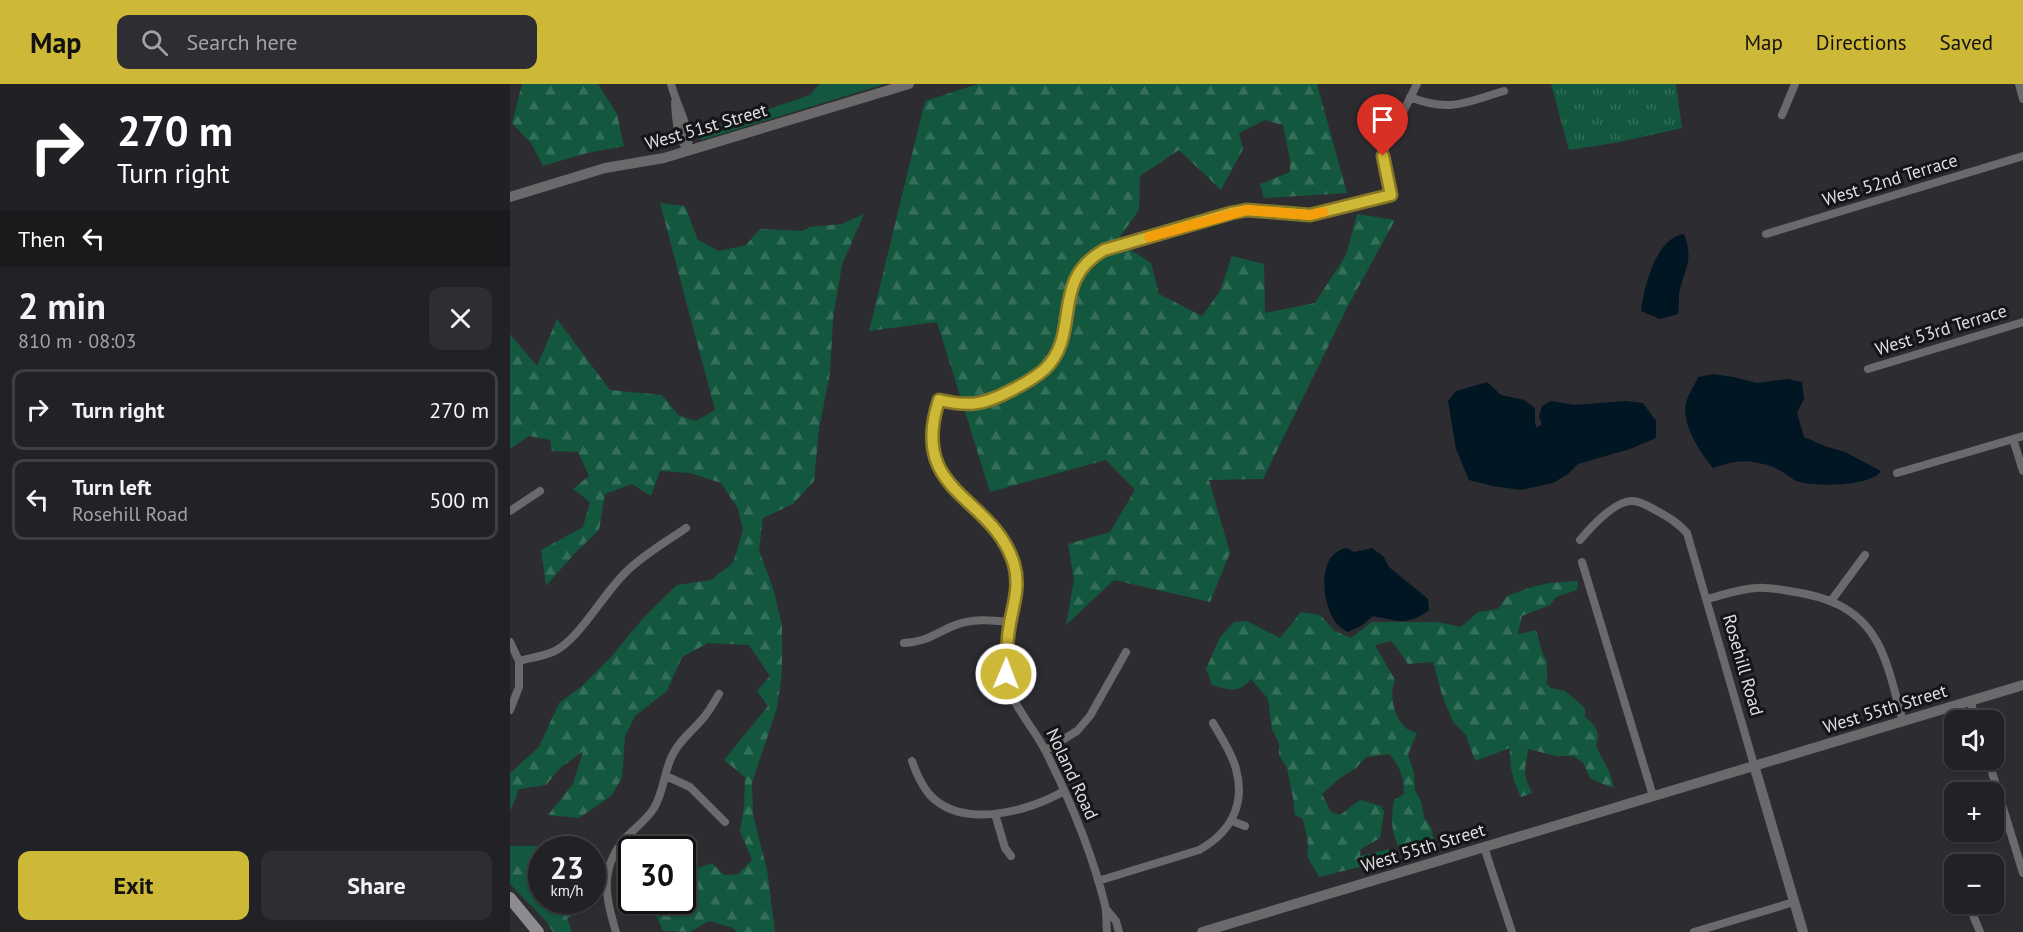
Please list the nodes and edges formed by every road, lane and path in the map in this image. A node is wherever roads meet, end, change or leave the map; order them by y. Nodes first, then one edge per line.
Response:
1 (671, 84) edge
2 (909, 84) edge
3 (1417, 84) edge
4 (1796, 84) edge
5 (2019, 84) edge
6 (1504, 90) dead end
7 (1410, 97) junction
8 (2023, 99) edge
9 (1782, 115) dead end
10 (688, 151) junction
11 (2023, 156) edge
12 (510, 197) edge
13 (1766, 234) dead end
14 (2023, 322) edge
15 (1868, 369) dead end
16 (2023, 436) edge
17 (2013, 439) junction
18 (2023, 471) edge
19 (1897, 473) dead end
20 (540, 491) dead end
21 (510, 511) edge
22 (686, 528) dead end
23 (1580, 540) dead end
24 (1865, 555) dead end
25 (1582, 562) dead end
26 (1707, 599) junction
27 (1831, 601) junction
28 (1010, 622) junction
29 (510, 642) edge
30 (904, 643) dead end
31 (1126, 652) dead end
32 (519, 661) junction
33 (2023, 684) edge
34 (719, 694) dead end
35 (1970, 700) junction
36 (510, 710) edge
37 (1973, 710) edge
38 (1903, 721) junction
39 (1213, 723) dead end
40 (1046, 750) junction
41 (912, 761) dead end
42 (1754, 765) junction
43 (1991, 770) edge
44 (666, 776) junction
45 (1064, 791) junction
46 (1653, 796) junction
47 (995, 814) junction
48 (1232, 821) junction
49 (725, 822) dead end
50 (1245, 826) dead end
51 (1484, 847) junction
52 (1011, 856) dead end
53 (2023, 873) edge
54 (1098, 881) junction
55 (510, 898) edge
56 (1794, 902) junction
57 (1106, 908) junction
58 (1973, 914) edge
59 (538, 932) edge
60 (616, 932) edge
61 (1107, 932) edge
62 (1119, 932) edge
63 (1202, 932) edge
64 (1512, 932) edge
65 (1694, 932) edge
66 (1803, 932) edge
67 (1980, 932) edge

1 - 10 street
2 - 10 street, West 51st Street
3 - 7 street
4 - 9 street
5 - 8 street
6 - 7 street
7 - 28 street, Noland Road
10 - 12 street, West 51st Street
11 - 13 street, West 52nd Terrace
14 - 15 street, West 53rd Terrace
16 - 17 street
17 - 18 street
17 - 19 street
20 - 21 street
22 - 32 street
23 - 26 street, Rosehill Road
24 - 27 street
25 - 46 street
26 - 27 street
26 - 42 street, Rosehill Road
27 - 38 street
28 - 30 street
28 - 40 street, Noland Road
29 - 32 street
31 - 40 street
32 - 36 street
33 - 35 street, West 55th Street
34 - 44 street
35 - 37 street
35 - 38 street, West 55th Street
38 - 42 street, West 55th Street
39 - 48 street
40 - 45 street, Noland Road
41 - 47 street
42 - 46 street, West 55th Street
42 - 56 street, Rosehill Road
43 - 53 street
44 - 49 street
44 - 60 street
45 - 47 street
45 - 54 street, Noland Road
46 - 51 street, West 55th Street
47 - 52 street
48 - 50 street
48 - 54 street
51 - 63 street, West 55th Street
51 - 64 street
54 - 57 street, Noland Road
55 - 59 main road
56 - 65 street
56 - 66 street, Rosehill Road
57 - 61 street, Noland Road
57 - 62 street, Noland Road
58 - 67 street

